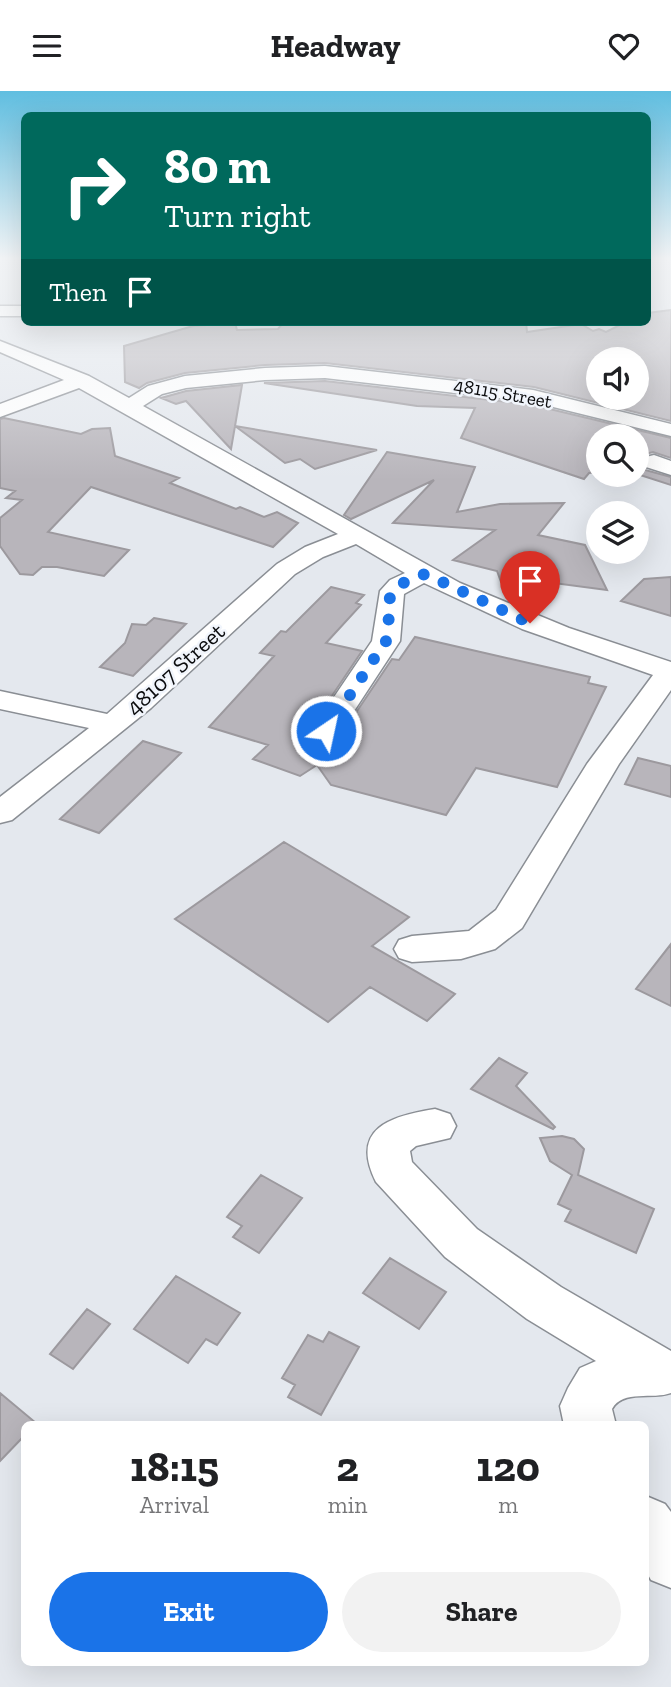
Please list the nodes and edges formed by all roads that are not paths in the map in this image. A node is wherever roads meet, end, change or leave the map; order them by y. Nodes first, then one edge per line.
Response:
1 (0, 346) edge
2 (82, 380) junction
3 (129, 406) junction
4 (0, 411) edge
5 (671, 430) edge
6 (355, 535) junction
7 (425, 574) junction
8 (671, 671) edge
9 (0, 700) edge
10 (113, 724) junction
11 (326, 731) dead end
12 (0, 813) edge
13 (412, 949) dead end
14 (435, 1126) dead end
15 (664, 1372) edge
16 (589, 1421) edge
17 (649, 1527) edge
18 (671, 1560) edge

1 - 2 street
2 - 3 street
2 - 4 street
3 - 5 street, 48115 Street
3 - 6 street
6 - 7 street
6 - 10 street, 48107 Street
7 - 8 street
7 - 11 street
8 - 13 street
9 - 10 street
10 - 12 street, 48107 Street
14 - 15 street
15 - 16 street
17 - 18 street

